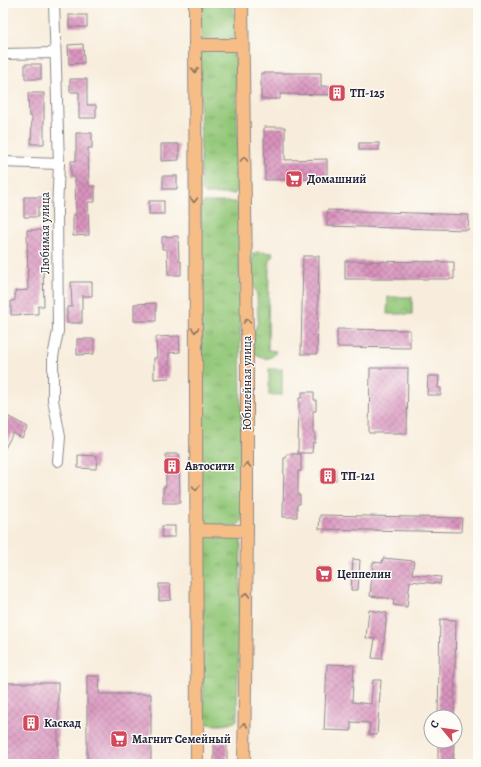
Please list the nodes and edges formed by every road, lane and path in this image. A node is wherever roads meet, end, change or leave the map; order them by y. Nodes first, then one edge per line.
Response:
1 (54, 3) edge
2 (195, 3) edge
3 (242, 3) edge
4 (195, 45) junction
5 (242, 45) junction
6 (55, 53) junction
7 (3, 54) edge
8 (3, 162) edge
9 (59, 164) junction
10 (58, 461) dead end
11 (196, 530) junction
12 (247, 531) junction
13 (197, 764) edge
14 (244, 764) edge

1 - 6 street, Любимая улица
2 - 4 main road
3 - 5 main road, Юбилейная улица
4 - 5 main road
4 -> 11 main road
12 -> 5 main road, Юбилейная улица
6 - 7 street
6 - 9 street, Любимая улица
8 - 9 street
9 - 10 street, Любимая улица
11 - 12 main road
11 - 13 main road
14 -> 12 main road, Юбилейная улица

